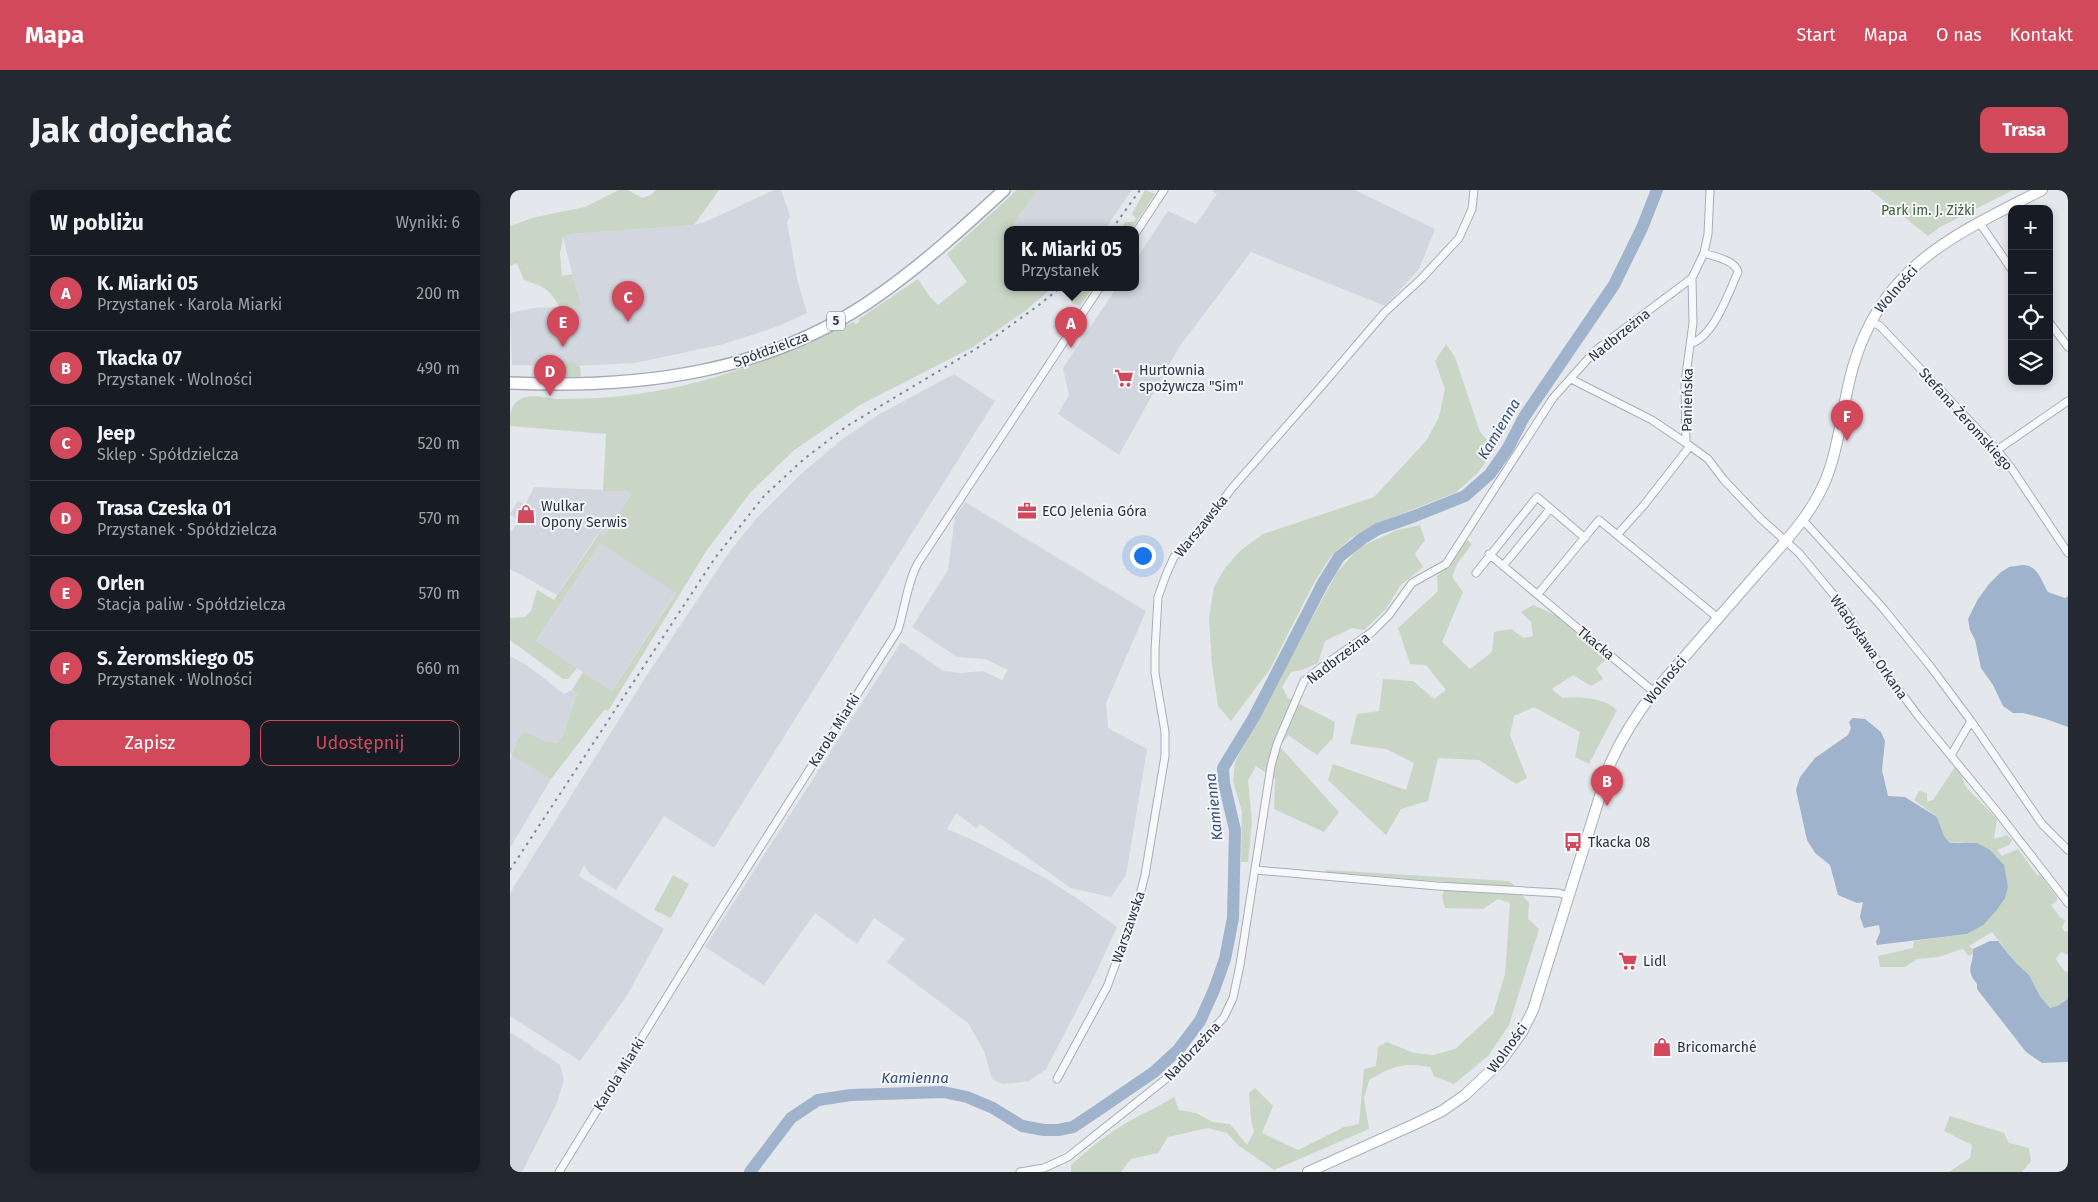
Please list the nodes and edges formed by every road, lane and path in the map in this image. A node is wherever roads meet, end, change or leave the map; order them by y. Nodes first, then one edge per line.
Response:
1 (1004, 190) edge
2 (1164, 190) edge
3 (1474, 190) edge
4 (1710, 190) edge
5 (2042, 190) edge
6 (1979, 222) junction
7 (1139, 228) edge
8 (1704, 253) junction
9 (2008, 264) edge
10 (1692, 278) junction
11 (1097, 291) edge
12 (1870, 321) junction
13 (2053, 327) edge
14 (1691, 342) junction
15 (2068, 347) edge
16 (1571, 379) junction
17 (514, 385) edge
18 (2068, 401) edge
19 (1688, 444) junction
20 (1997, 450) junction
21 (1550, 509) junction
22 (1802, 519) junction
23 (1618, 534) junction
24 (1584, 538) junction
25 (1786, 540) junction
26 (2068, 553) edge
27 (1489, 554) junction
28 (1503, 566) junction
29 (1476, 573) dead end
30 (1538, 594) junction
31 (1718, 618) junction
32 (1654, 692) junction
33 (1971, 721) junction
34 (1950, 756) junction
35 (2068, 850) edge
36 (1255, 870) junction
37 (1568, 896) junction
38 (2068, 903) edge
39 (1057, 1079) dead end
40 (559, 1172) edge
41 (1020, 1172) edge
42 (1308, 1172) edge

1 - 17 main road, Spółdzielcza / 5
2 - 7 street
3 - 39 street, Warszawska
4 - 8 street, Nadbrzeżna
5 - 6 street, Wolności
6 - 9 street
6 - 12 street, Wolności
8 - 10 street, Nadbrzeżna
8 - 14 street
10 - 14 street, Panieńska
10 - 16 street, Nadbrzeżna
11 - 40 street, Karola Miarki
12 - 20 street, Stefana Żeromskiego
12 - 22 street, Wolności
13 - 15 street
14 - 19 street, Panieńska
16 - 19 street
16 - 36 street, Nadbrzeżna
18 - 20 street
19 - 23 street
19 - 25 street, Panieńska
20 - 26 street, Stefana Żeromskiego
21 - 24 street
21 - 27 street
21 - 28 street
22 - 25 street, Wolności
22 - 33 street, Władysława Orkana
23 - 24 street
23 - 31 street
24 - 30 street
25 - 31 street, Wolności
25 - 34 street, Władysława Orkana
27 - 28 street, Tkacka
27 - 29 street
28 - 30 street, Tkacka
30 - 32 street, Tkacka
31 - 32 street, Wolności
32 - 37 street, Wolności
33 - 34 street
33 - 35 street, Władysława Orkana
34 - 38 street, Władysława Orkana
36 - 37 street
36 - 41 street, Nadbrzeżna
37 - 42 street, Wolności

